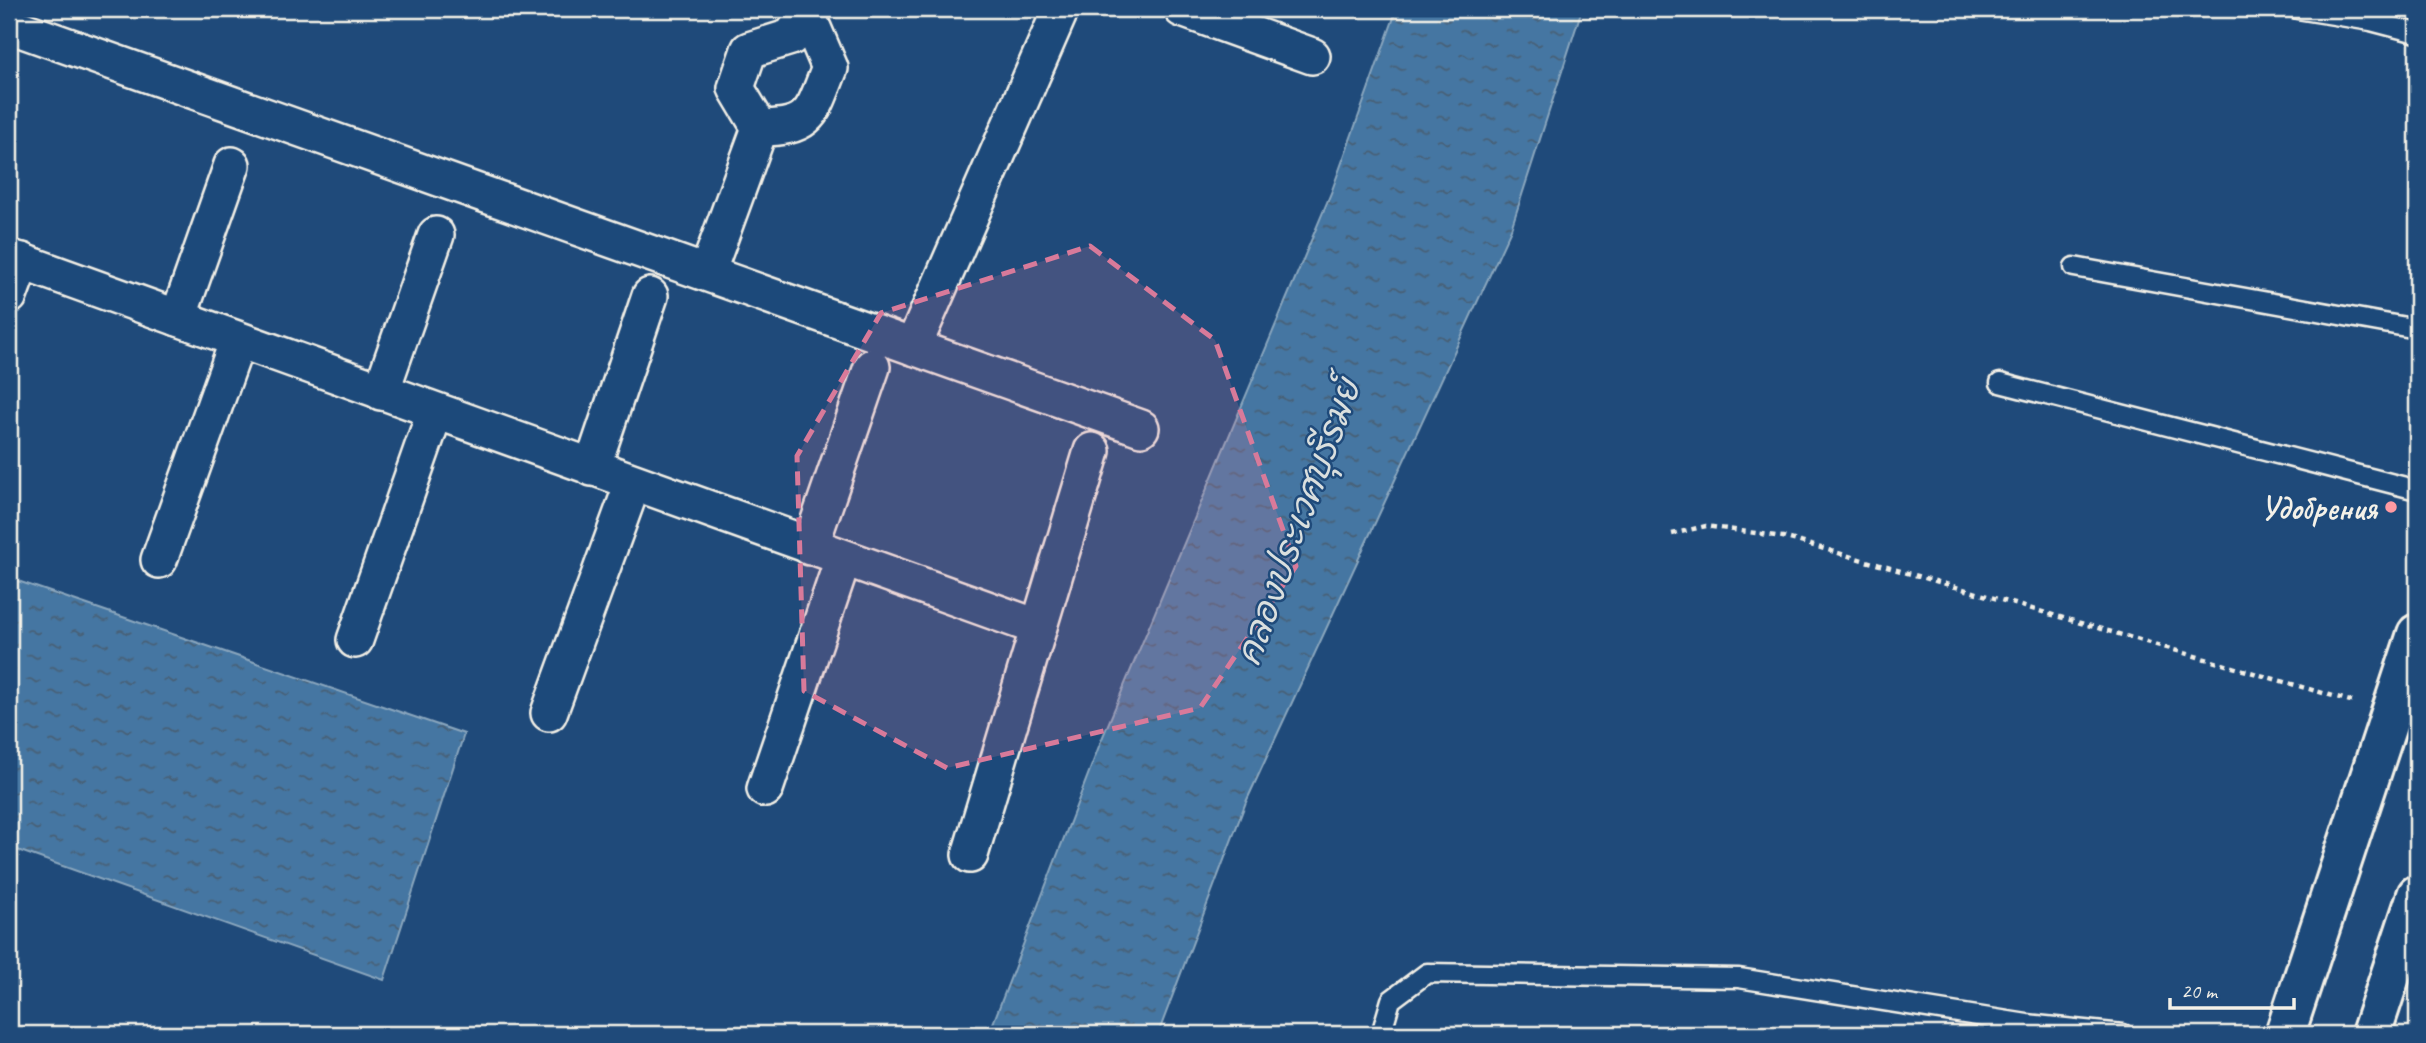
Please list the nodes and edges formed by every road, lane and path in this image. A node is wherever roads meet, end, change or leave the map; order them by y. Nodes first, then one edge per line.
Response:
1 (1061, 9) edge
2 (1181, 9) edge
3 (2297, 9) edge
4 (809, 12) edge
5 (9, 25) edge
6 (2417, 33) edge
7 (1312, 56) dead end
8 (760, 128) junction
9 (232, 164) dead end
10 (436, 235) dead end
11 (15, 259) edge
12 (2074, 267) dead end
13 (707, 273) junction
14 (9, 296) edge
15 (650, 296) dead end
16 (178, 318) junction
17 (2417, 329) edge
18 (238, 340) junction
19 (913, 347) junction
20 (872, 367) dead end
21 (2000, 383) dead end
22 (381, 392) junction
23 (436, 412) junction
24 (1142, 428) dead end
25 (1091, 451) dead end
26 (592, 468) junction
27 (633, 483) junction
28 (2417, 490) edge
29 (1672, 534) dead end
30 (810, 547) junction
31 (843, 559) junction
32 (159, 560) dead end
33 (1037, 627) junction
34 (2417, 634) edge
35 (355, 640) dead end
36 (2392, 712) junction
37 (549, 713) dead end
38 (765, 789) dead end
39 (970, 855) dead end
40 (2417, 895) edge
41 (1381, 1034) edge
42 (2123, 1034) edge
43 (2285, 1034) edge
44 (2371, 1034) edge

1 - 19 street
2 - 7 street
3 - 6 lane
4 - 8 street
4 - 8 street
5 - 13 street
8 - 13 street
9 - 16 street
10 - 22 street
11 - 14 street
11 - 16 street
12 - 17 lane
13 - 19 street
15 - 26 street
16 - 18 street
18 - 22 street
18 - 32 street
19 - 24 street
20 - 30 street
21 - 28 lane
22 - 23 street
23 - 26 street
23 - 35 street
25 - 33 street
26 - 27 street
27 - 30 street
27 - 37 street
29 - 36 path
30 - 31 street
31 - 33 street
31 - 38 street
33 - 39 street
34 - 36 main road
36 - 43 main road
40 - 44 main road
41 - 42 lane

